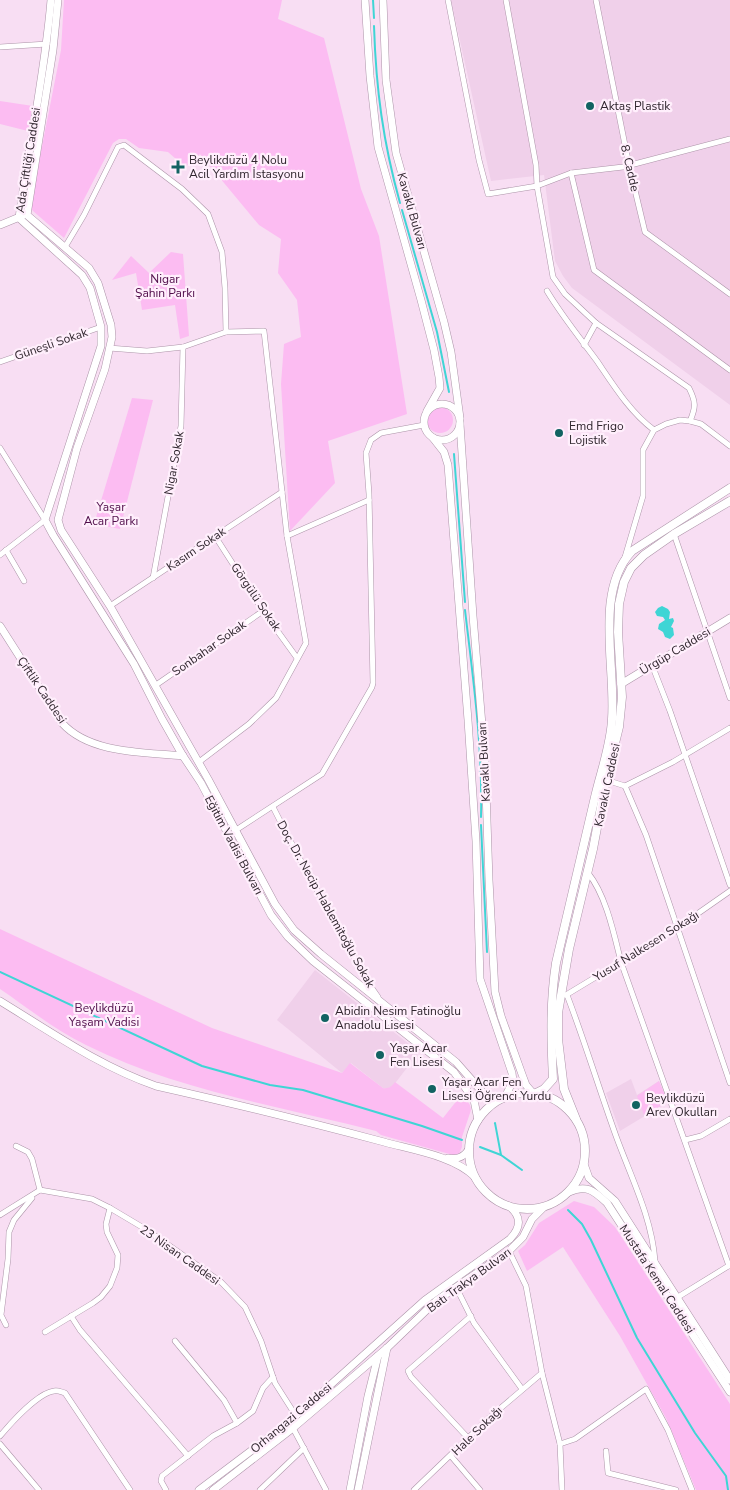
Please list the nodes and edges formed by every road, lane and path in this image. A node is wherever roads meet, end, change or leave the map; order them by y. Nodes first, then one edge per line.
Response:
1 (50, 0) edge
2 (58, 0) edge
3 (365, 0) edge
4 (383, 0) edge
5 (448, 0) edge
6 (506, 0) edge
7 (596, 0) edge
8 (47, 44) junction
9 (0, 47) edge
10 (730, 139) edge
11 (629, 165) junction
12 (571, 173) junction
13 (537, 186) junction
14 (27, 214) junction
15 (19, 218) junction
16 (0, 225) edge
17 (65, 247) junction
18 (547, 291) dead end
19 (730, 294) edge
20 (596, 322) junction
21 (101, 327) junction
22 (226, 332) junction
23 (584, 345) junction
24 (101, 346) junction
25 (183, 347) junction
26 (110, 348) junction
27 (0, 362) edge
28 (730, 370) edge
29 (427, 412) junction
30 (460, 421) junction
31 (690, 421) junction
32 (424, 424) junction
33 (654, 430) junction
34 (433, 438) junction
35 (730, 446) edge
36 (0, 448) edge
37 (730, 488) edge
38 (282, 492) junction
39 (369, 500) junction
40 (730, 501) edge
41 (45, 520) junction
42 (58, 520) junction
43 (674, 534) junction
44 (215, 536) junction
45 (287, 536) junction
46 (6, 550) junction
47 (0, 554) edge
48 (623, 560) junction
49 (153, 578) junction
50 (24, 581) dead end
51 (110, 606) junction
52 (263, 611) junction
53 (730, 618) edge
54 (0, 626) edge
55 (708, 632) junction
56 (297, 658) junction
57 (652, 665) junction
58 (621, 684) junction
59 (156, 686) junction
60 (730, 698) edge
61 (730, 728) edge
62 (685, 755) junction
63 (183, 756) junction
64 (199, 762) junction
65 (190, 767) junction
66 (606, 780) junction
67 (625, 786) junction
68 (273, 807) junction
69 (236, 830) junction
70 (588, 872) junction
71 (730, 885) edge
72 (730, 891) edge
73 (677, 928) junction
74 (621, 962) junction
75 (564, 996) junction
76 (380, 1000) junction
77 (0, 1001) edge
78 (730, 1083) edge
79 (534, 1093) junction
80 (503, 1098) junction
81 (576, 1119) junction
82 (730, 1119) edge
83 (478, 1120) junction
84 (685, 1140) junction
85 (16, 1146) dead end
86 (469, 1149) junction
87 (433, 1156) junction
88 (584, 1164) junction
89 (475, 1177) junction
90 (37, 1192) junction
91 (569, 1192) junction
92 (509, 1206) junction
93 (544, 1207) junction
94 (110, 1208) junction
95 (0, 1215) edge
96 (509, 1251) junction
97 (655, 1261) junction
98 (730, 1266) edge
99 (456, 1286) junction
100 (678, 1297) junction
101 (71, 1316) junction
102 (471, 1316) junction
103 (6, 1325) dead end
104 (45, 1332) dead end
105 (175, 1341) dead end
106 (380, 1341) junction
107 (387, 1348) junction
108 (378, 1356) junction
109 (542, 1373) junction
110 (356, 1374) junction
111 (273, 1377) junction
112 (730, 1380) edge
113 (370, 1386) junction
114 (522, 1389) junction
115 (730, 1392) edge
116 (296, 1416) junction
117 (237, 1423) junction
118 (293, 1428) junction
119 (0, 1436) edge
120 (469, 1439) junction
121 (0, 1444) edge
122 (560, 1444) junction
123 (304, 1448) junction
124 (606, 1451) dead end
125 (188, 1456) junction
126 (451, 1456) junction
127 (39, 1490) edge
128 (130, 1490) edge
129 (166, 1490) edge
130 (199, 1490) edge
131 (213, 1490) edge
132 (260, 1490) edge
133 (326, 1490) edge
134 (350, 1490) edge
135 (358, 1490) edge
136 (414, 1490) edge
137 (480, 1490) edge
138 (562, 1490) edge
139 (676, 1490) edge
140 (692, 1490) edge

1 - 8 main road, Ada Çiftliği Caddesi
2 - 14 main road, Ada Çiftliği Caddesi
3 - 29 main road, Kavaklı Bulvarı
4 - 30 main road, Kavaklı Bulvarı
5 - 13 street
6 - 13 street
7 - 11 street, 8. Cadde
8 - 9 street
8 - 15 main road, Ada Çiftliği Caddesi
10 - 11 street
11 - 12 street
11 - 19 street, 8. Cadde
12 - 13 street
12 - 28 street
13 - 20 street
14 - 15 main road
14 - 17 main road, Ada Çiftliği Caddesi
15 - 16 main road
15 - 21 main road, Ada Çiftliği Caddesi
17 - 22 street
17 - 26 main road, Ada Çiftliği Caddesi
18 - 23 street
20 - 23 street
20 - 31 street
21 - 24 main road, Ada Çiftliği Caddesi
21 - 27 street, Güneşli Sokak
22 - 25 street
22 - 38 street
23 - 33 street
24 - 26 main road
24 - 41 main road, Ada Çiftliği Caddesi
25 - 26 street
25 - 49 street, Nigar Sokak
26 - 42 main road, Ada Çiftliği Caddesi
29 - 30 main road
29 - 32 main road, Kavaklı Bulvarı
30 - 34 main road
30 - 79 main road, Kavaklı Bulvarı
31 - 33 street
31 - 35 street
32 - 34 main road, Kavaklı Bulvarı
32 - 39 street
33 - 48 street
34 - 80 main road, Kavaklı Bulvarı
36 - 41 street
37 - 48 main road, Kavaklı Caddesi
38 - 44 street, Kasım Sokak
38 - 45 street
39 - 45 street
39 - 68 street
40 - 43 main road, Kavaklı Caddesi
41 - 42 street
41 - 46 street
41 - 63 main road, Eğitim Vadisi Bulvarı
42 - 51 main road, Eğitim Vadisi Bulvarı
43 - 55 street
43 - 58 main road, Kavaklı Caddesi
44 - 49 street, Kasım Sokak
44 - 52 street, Görgülü Sokak
45 - 56 street
46 - 47 street
46 - 50 street
48 - 79 main road, Kavaklı Caddesi
49 - 51 street, Kasım Sokak
51 - 59 main road, Eğitim Vadisi Bulvarı
52 - 56 street, Görgülü Sokak
52 - 59 street, Sonbahar Sokak
53 - 55 main road, Ürgüp Caddesi
54 - 63 main road, Çiftlik Caddesi
55 - 57 main road, Ürgüp Caddesi
55 - 60 street
56 - 64 street
57 - 58 main road, Ürgüp Caddesi
57 - 62 street
58 - 66 main road, Kavaklı Caddesi
59 - 64 main road, Eğitim Vadisi Bulvarı
61 - 62 street
62 - 67 street
62 - 71 street
63 - 65 main road, Eğitim Vadisi Bulvarı
64 - 65 main road
64 - 69 main road, Eğitim Vadisi Bulvarı
65 - 83 main road, Eğitim Vadisi Bulvarı
66 - 67 street
66 - 70 main road, Kavaklı Caddesi
67 - 73 street
68 - 69 street
68 - 76 street, Doç. Dr. Necip Hablemitoğlu Sokak
69 - 76 main road, Eğitim Vadisi Bulvarı
70 - 74 street
70 - 75 main road, Kavaklı Caddesi
72 - 73 street, Yusuf Nalkesen Sokağı
73 - 74 street, Yusuf Nalkesen Sokağı
73 - 78 street
74 - 75 street, Yusuf Nalkesen Sokağı
74 - 84 street
75 - 81 main road, Kavaklı Caddesi
75 - 97 street
76 - 80 main road, Eğitim Vadisi Bulvarı
77 - 87 main road
79 - 80 main road
79 - 81 main road
80 - 83 main road
81 - 88 main road
82 - 84 street
83 - 86 main road
84 - 98 street
85 - 90 street
86 - 87 main road
86 - 89 main road
87 - 89 main road
88 - 91 main road
88 - 97 main road, Mustafa Kemal Caddesi
89 - 92 main road
90 - 94 street, 23 Nisan Caddesi
90 - 95 street
90 - 103 street
91 - 93 main road
91 - 115 main road, Mustafa Kemal Caddesi
92 - 93 main road
92 - 106 main road, Batı Trakya Bulvarı
93 - 96 main road, Batı Trakya Bulvarı
94 - 101 street
94 - 111 street, 23 Nisan Caddesi
96 - 99 main road, Batı Trakya Bulvarı
96 - 109 street
97 - 100 main road, Mustafa Kemal Caddesi
98 - 100 street
99 - 102 street
99 - 107 main road, Batı Trakya Bulvarı
100 - 112 main road, Mustafa Kemal Caddesi
101 - 104 street
101 - 125 street
102 - 114 street
102 - 120 street
105 - 117 street
106 - 107 main road
106 - 108 main road
106 - 116 main road, Orhangazi Caddesi
107 - 108 main road, Batı Trakya Bulvarı
107 - 135 main road
108 - 110 main road, Orhangazi Caddesi
108 - 113 main road
109 - 114 street, Hale Sokağı
109 - 122 street
110 - 113 main road
110 - 118 main road, Orhangazi Caddesi
111 - 116 street, 23 Nisan Caddesi
111 - 117 street
113 - 134 main road
114 - 120 street, Hale Sokağı
116 - 130 main road, Orhangazi Caddesi
117 - 125 street
118 - 123 street
118 - 131 main road, Orhangazi Caddesi
119 - 128 street
120 - 126 street, Hale Sokağı
121 - 127 street
122 - 138 street
122 - 140 street
123 - 132 street
123 - 133 street
124 - 139 street
125 - 129 street
126 - 136 street, Hale Sokağı
126 - 137 street

